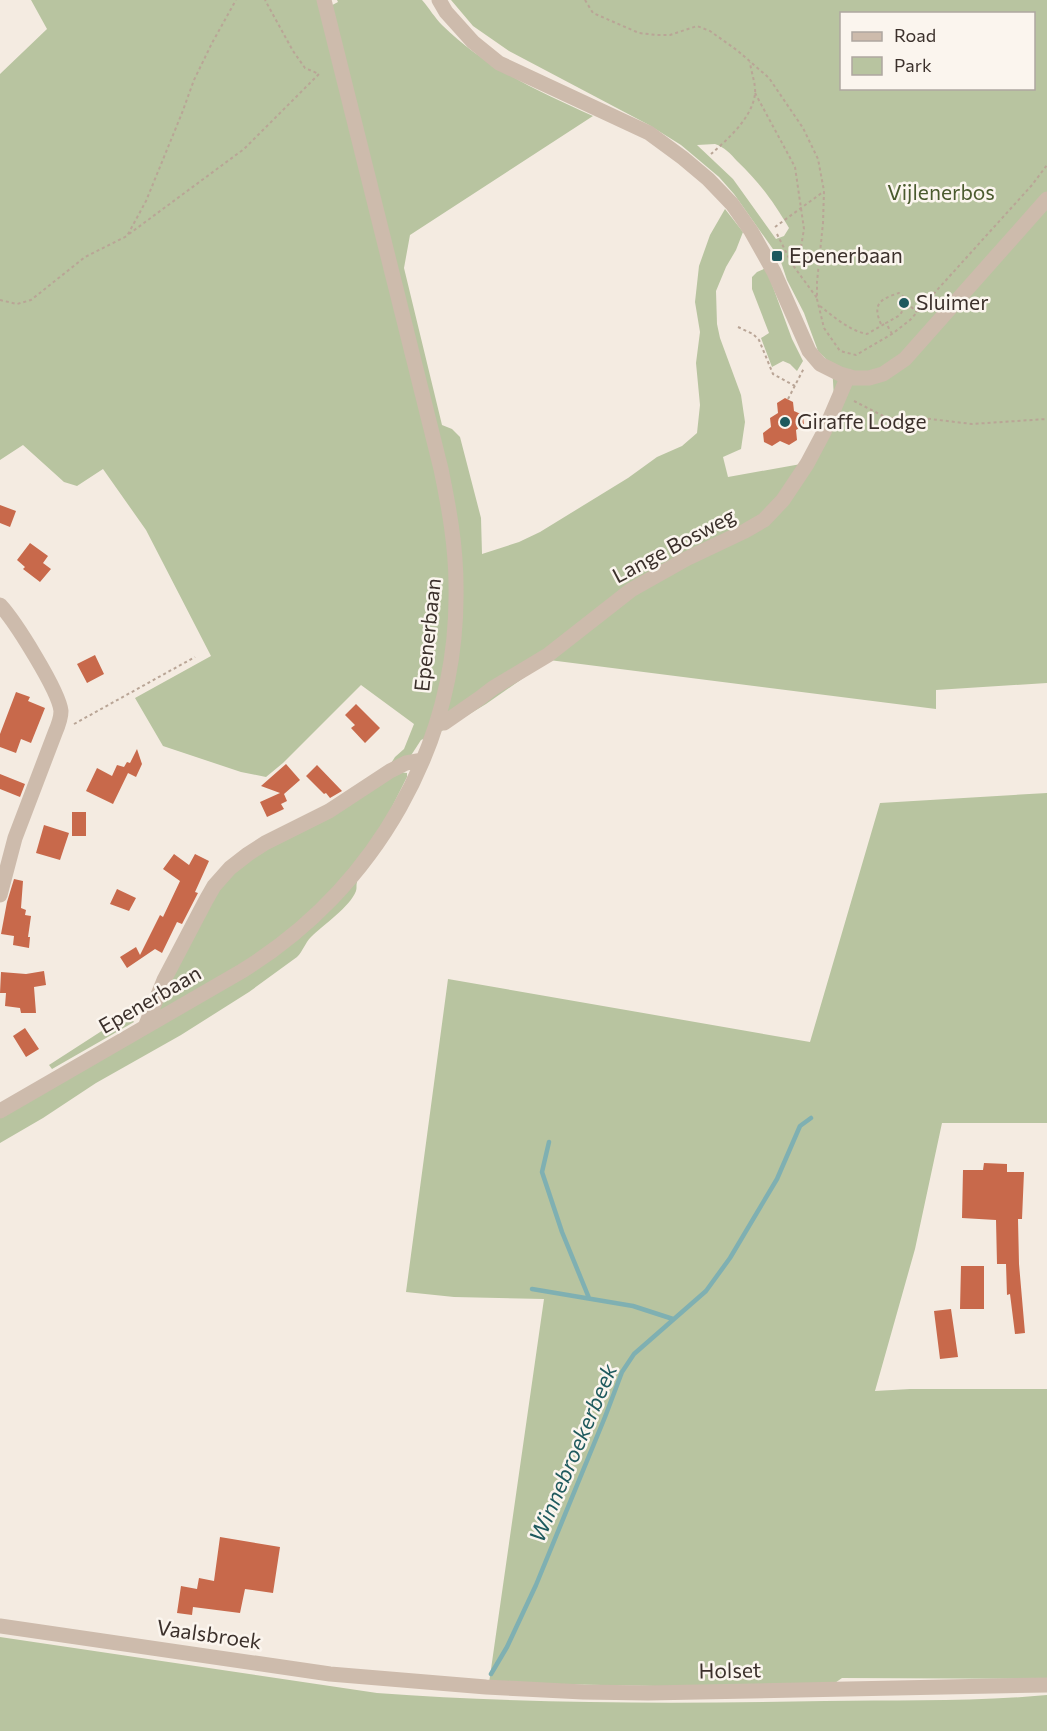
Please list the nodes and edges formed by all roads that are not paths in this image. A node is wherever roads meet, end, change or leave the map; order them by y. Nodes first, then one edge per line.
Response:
1 (324, 0) edge
2 (439, 0) edge
3 (1047, 199) edge
4 (848, 376) junction
5 (0, 605) edge
6 (437, 721) junction
7 (423, 760) junction
8 (0, 895) edge
9 (145, 1027) junction
10 (0, 1111) edge
11 (0, 1626) edge
12 (413, 1682) joint
13 (1047, 1685) edge

1 - 6 street, Epenerbaan
2 - 4 street
3 - 4 street
4 - 6 street, Lange Bosweg
5 - 8 street
6 - 7 street, Epenerbaan
7 - 9 street, Epenerbaan
7 - 9 street
9 - 10 street, Epenerbaan
11 - 12 street, Vaalsbroek
12 - 13 street, Holset

